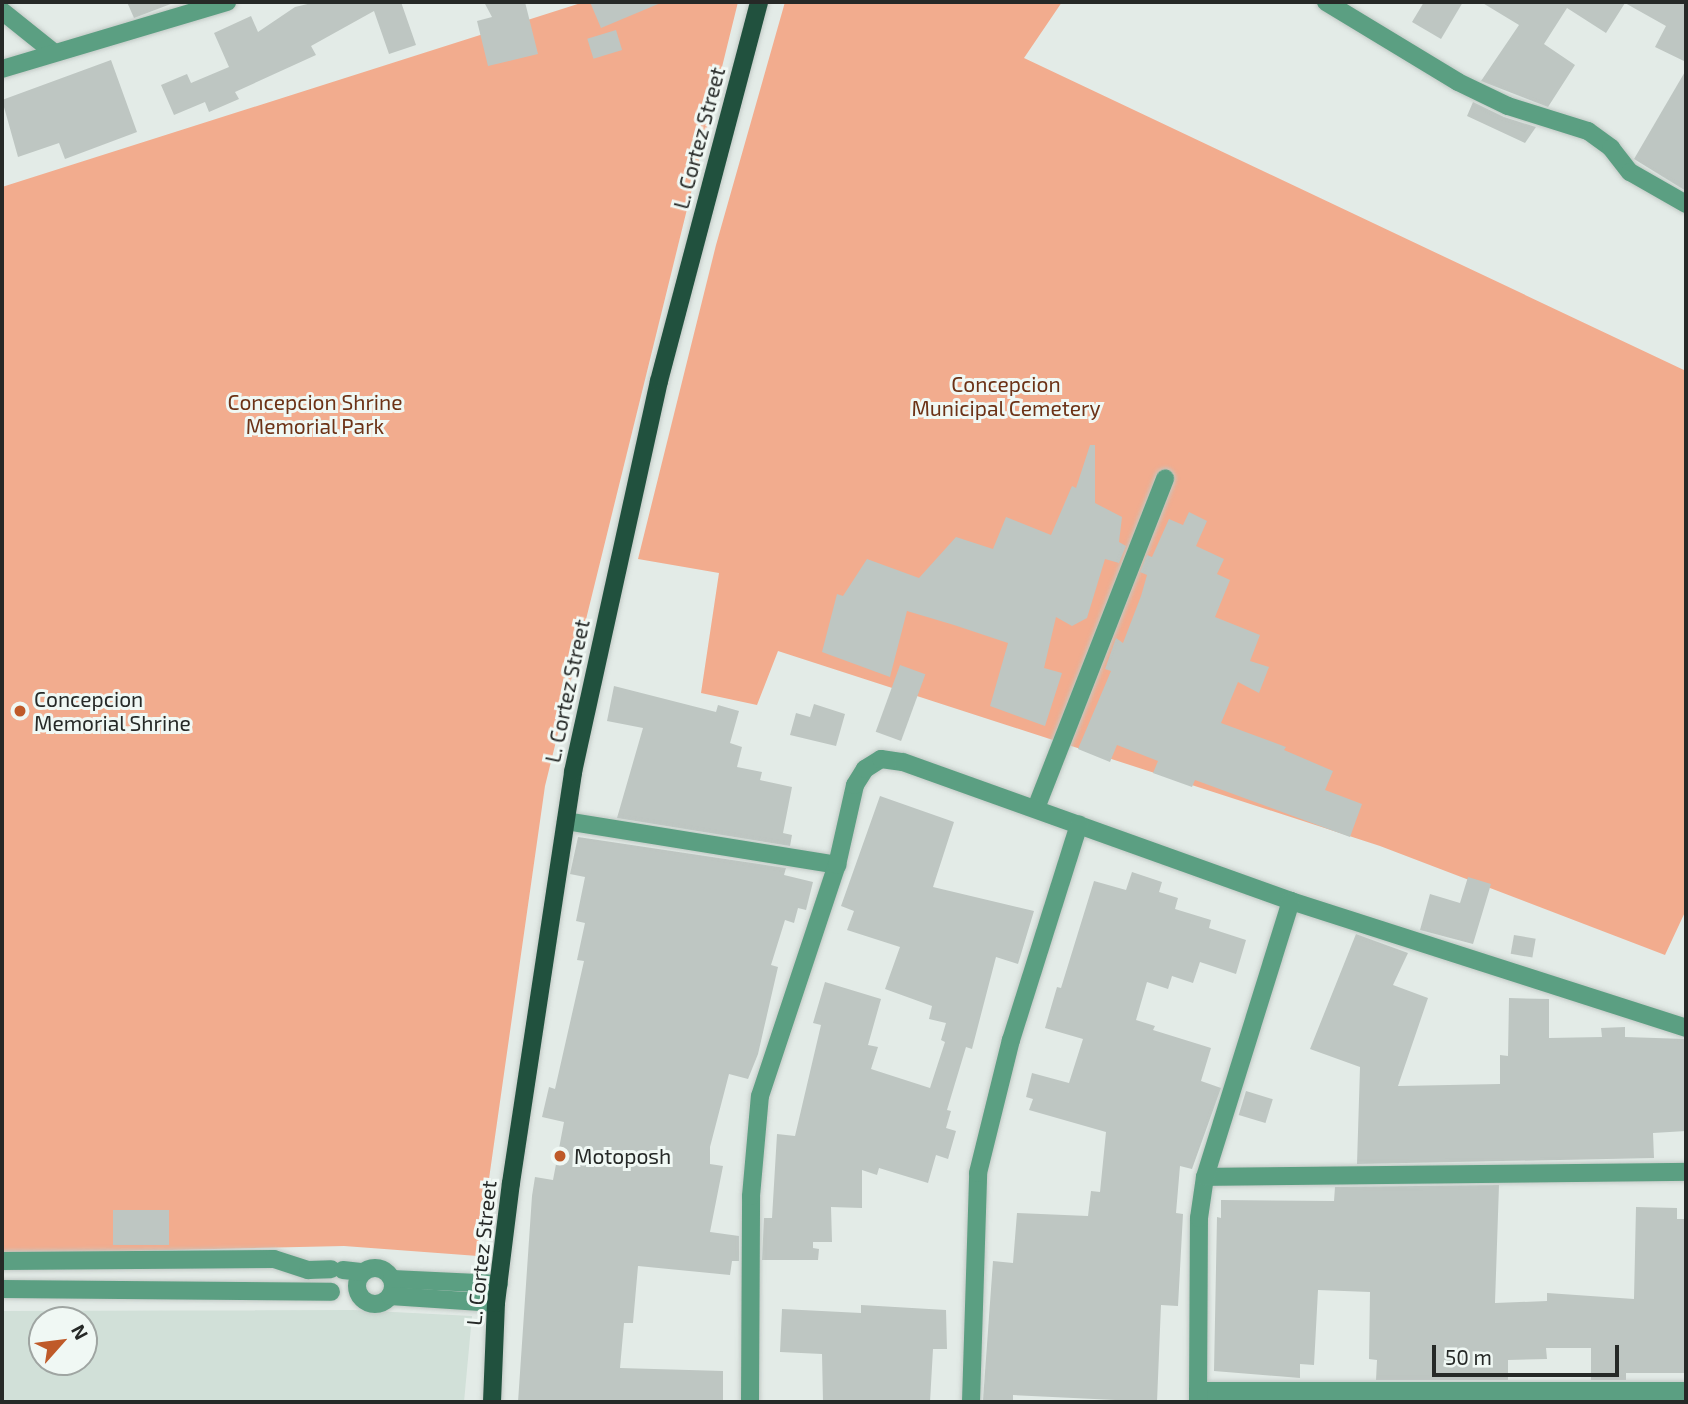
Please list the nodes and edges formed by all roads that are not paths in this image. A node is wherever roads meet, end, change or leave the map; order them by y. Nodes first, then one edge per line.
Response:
1 (227, 2) edge
2 (759, 2) edge
3 (1326, 2) edge
4 (2, 11) edge
5 (52, 51) junction
6 (2, 69) edge
7 (1686, 204) edge
8 (1166, 478) dead end
9 (1036, 808) junction
10 (566, 821) junction
11 (1079, 824) junction
12 (837, 865) junction
13 (1291, 901) junction
14 (1686, 1028) edge
15 (1686, 1172) edge
16 (1205, 1177) junction
17 (2, 1261) edge
18 (363, 1272) junction
19 (499, 1284) junction
20 (391, 1287) junction
21 (2, 1289) edge
22 (344, 1292) junction
23 (496, 1303) junction
24 (1686, 1391) edge
25 (1198, 1396) edge
26 (492, 1402) edge
27 (750, 1402) edge
28 (971, 1402) edge

1 - 5 street
2 - 10 main road, L. Cortez Street
3 - 7 street
4 - 5 street
5 - 6 street
8 - 9 street
9 - 11 street
9 - 12 street
10 - 12 street
10 - 19 main road, L. Cortez Street
11 - 13 street
11 - 28 street
12 - 27 street
13 - 14 street
13 - 16 street
15 - 16 street
16 - 25 street
17 - 18 street
18 - 20 street
18 - 22 street
19 - 20 street
19 - 23 main road, L. Cortez Street
20 - 22 street
20 - 23 street
21 - 22 street
23 - 26 main road, L. Cortez Street
24 - 25 street

